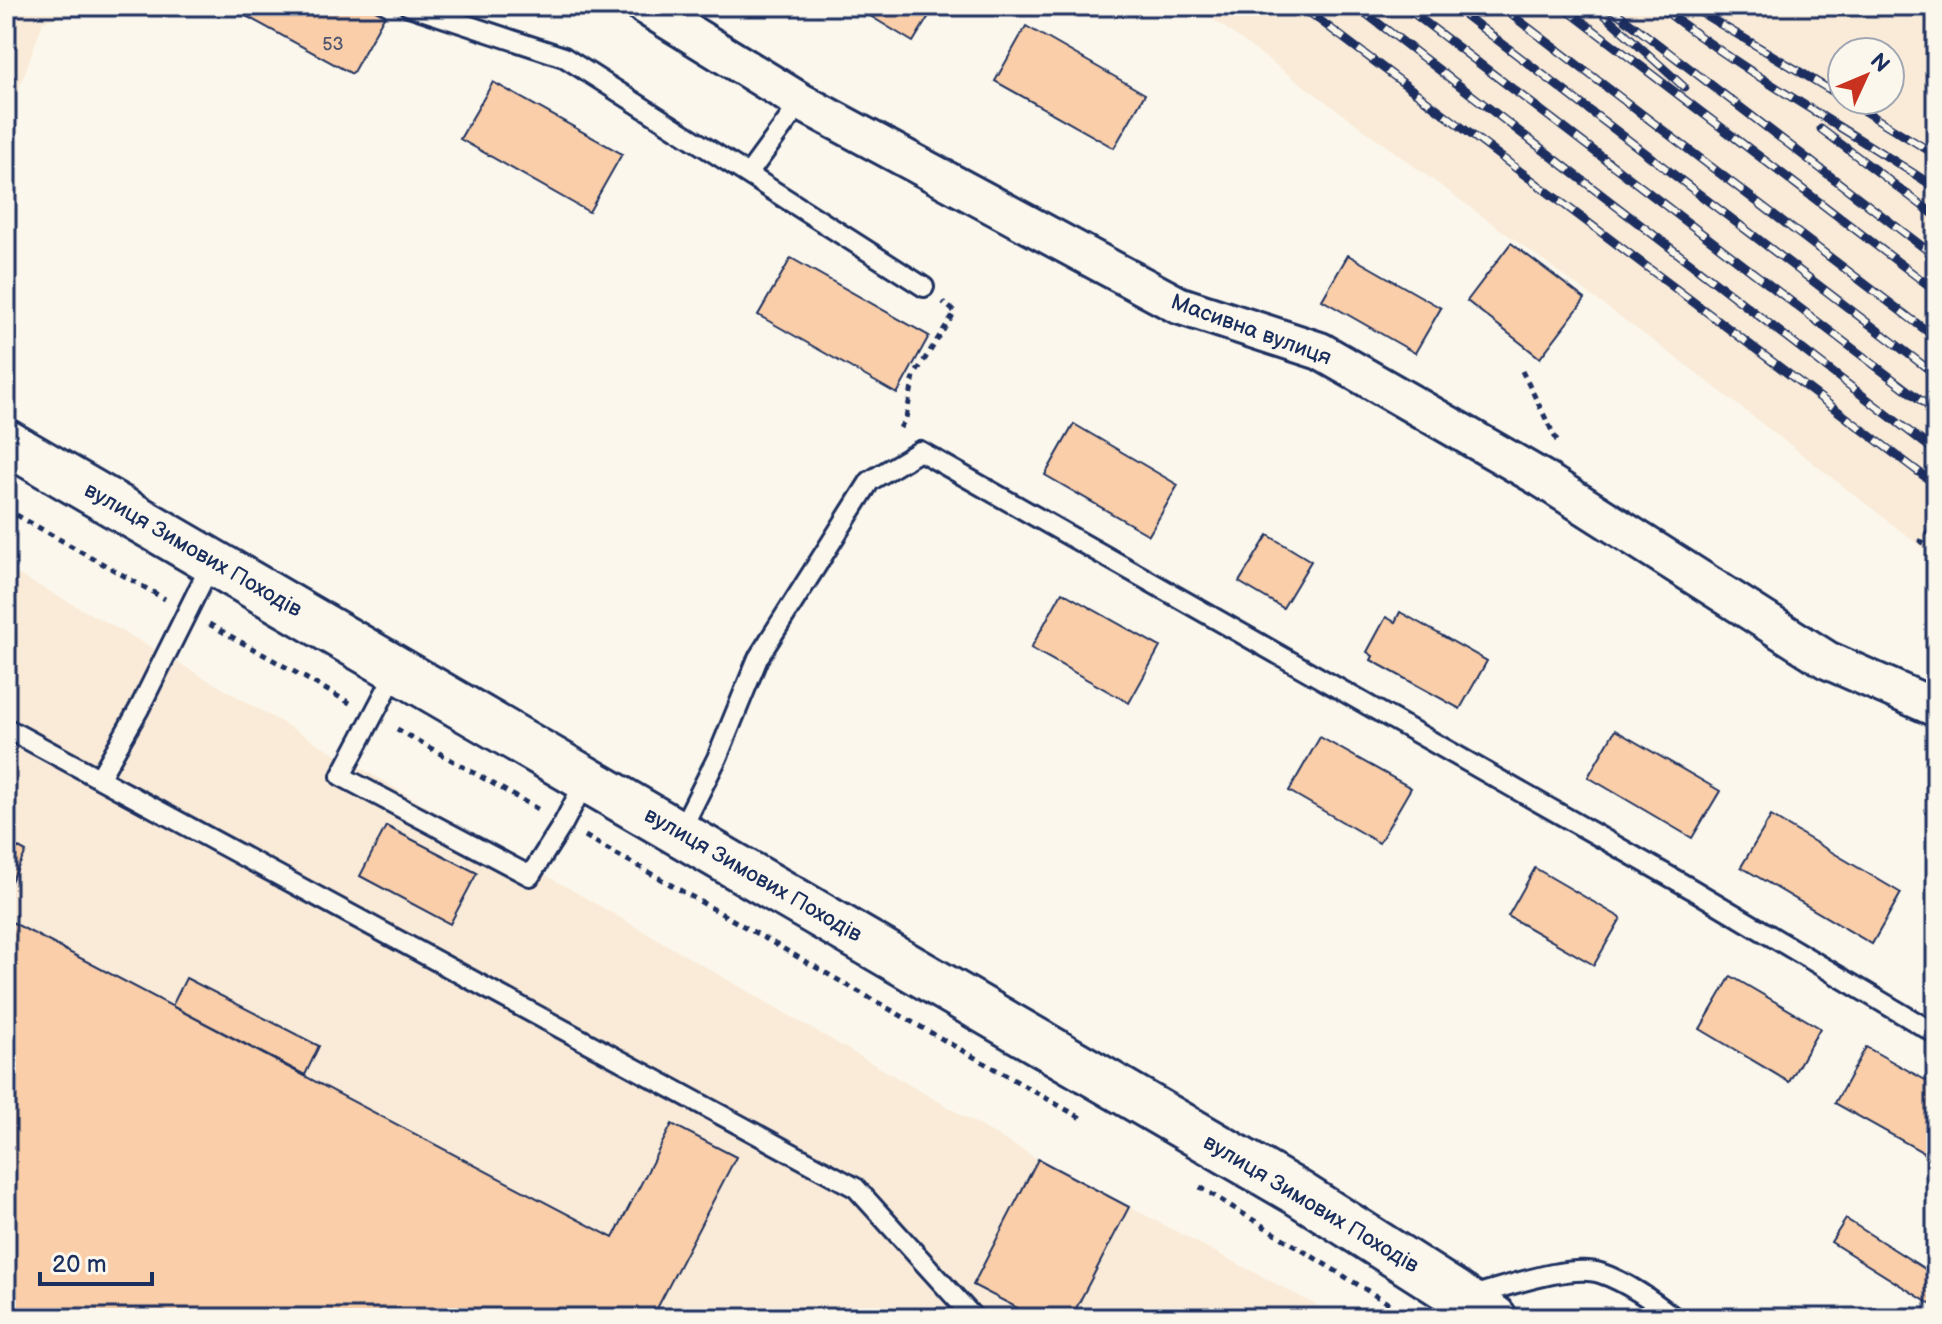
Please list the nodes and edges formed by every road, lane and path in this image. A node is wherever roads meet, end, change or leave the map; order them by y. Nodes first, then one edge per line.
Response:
1 (409, 6) edge
2 (645, 6) edge
3 (801, 102) junction
4 (749, 173) junction
5 (924, 287) joint
6 (6, 442) edge
7 (870, 481) junction
8 (6, 509) edge
9 (1936, 520) edge
10 (1936, 553) edge
11 (213, 560) junction
12 (187, 612) junction
13 (396, 672) junction
14 (1936, 708) edge
15 (375, 717) junction
16 (6, 728) edge
17 (100, 777) junction
18 (587, 778) junction
19 (563, 824) junction
20 (680, 832) junction
21 (1936, 1034) edge
22 (1088, 1122) dead end
23 (1197, 1185) dead end
24 (1480, 1308) edge
25 (974, 1318) edge
26 (1412, 1318) edge
27 (1675, 1318) edge

1 - 4 lane
2 - 3 street, Масивна вулиця
3 - 4 lane
3 - 14 street, Масивна вулиця
4 - 5 lane
5 - 7 path
6 - 11 main road, вулиця Зимових Походів
7 - 20 lane
7 - 21 lane
8 - 12 path
9 - 10 path
11 - 12 lane
11 - 13 main road, вулиця Зимових Походів
12 - 15 path
12 - 17 lane
13 - 15 lane
13 - 18 main road, вулиця Зимових Походів
15 - 19 path
15 - 19 lane
16 - 17 lane
17 - 25 lane
18 - 19 lane
18 - 20 main road, вулиця Зимових Походів
19 - 22 path
20 - 24 main road, вулиця Зимових Походів
23 - 26 path
24 - 27 lane

